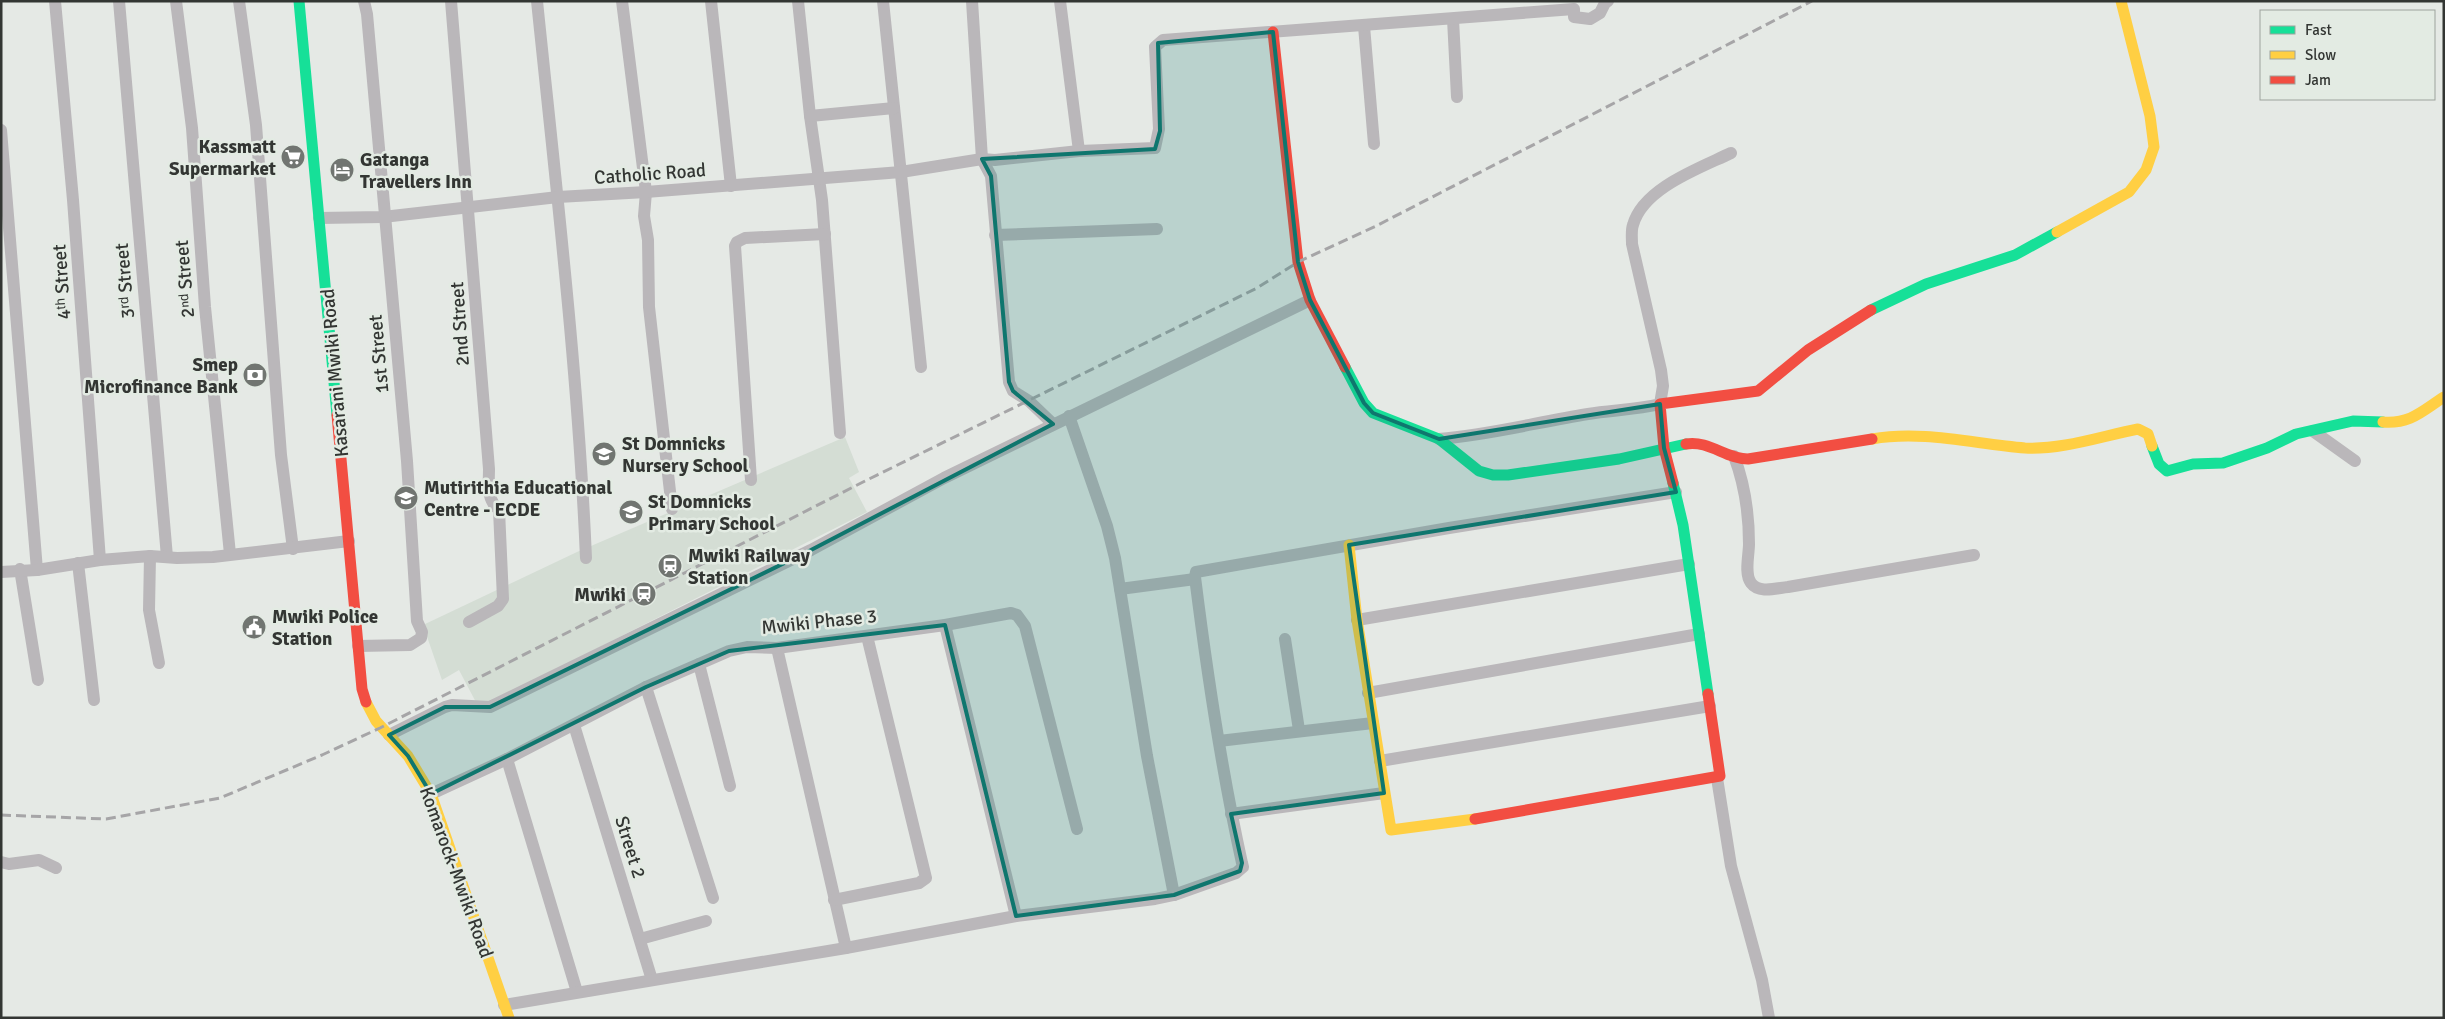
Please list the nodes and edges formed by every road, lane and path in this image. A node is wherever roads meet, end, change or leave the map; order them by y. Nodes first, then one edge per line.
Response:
1 (55, 1) edge
2 (119, 1) edge
3 (176, 1) edge
4 (239, 1) edge
5 (299, 1) edge
6 (364, 1) edge
7 (451, 1) edge
8 (537, 1) edge
9 (622, 1) edge
10 (711, 1) edge
11 (798, 1) edge
12 (883, 1) edge
13 (972, 1) edge
14 (1060, 1) edge
15 (1608, 1) edge
16 (2120, 1) edge
17 (1528, 8) edge
18 (1453, 19) junction
19 (1364, 26) junction
20 (1273, 32) junction
21 (1457, 97) dead end
22 (894, 108) junction
23 (810, 116) junction
24 (1, 130) edge
25 (1374, 144) dead end
26 (1080, 151) junction
27 (1731, 153) dead end
28 (982, 159) junction
29 (3, 167) edge
30 (901, 172) junction
31 (818, 178) junction
32 (731, 186) junction
33 (646, 192) junction
34 (558, 197) junction
35 (468, 207) junction
36 (384, 216) junction
37 (319, 218) junction
38 (1157, 229) dead end
39 (825, 234) junction
40 (995, 235) junction
41 (1310, 300) junction
42 (921, 367) dead end
43 (2444, 397) edge
44 (1660, 404) junction
45 (1069, 416) junction
46 (1053, 424) junction
47 (2313, 431) junction
48 (840, 433) dead end
49 (1439, 439) junction
50 (1664, 448) junction
51 (1734, 456) junction
52 (2355, 461) dead end
53 (751, 480) dead end
54 (1676, 492) junction
55 (672, 509) dead end
56 (349, 542) junction
57 (1349, 545) junction
58 (293, 550) junction
59 (230, 554) junction
60 (150, 556) junction
61 (1974, 556) dead end
62 (167, 557) junction
63 (586, 558) dead end
64 (100, 560) junction
65 (78, 563) junction
66 (1689, 564) junction
67 (20, 569) junction
68 (36, 570) junction
69 (1, 572) edge
70 (1195, 580) junction
71 (1120, 590) junction
72 (1357, 620) junction
73 (469, 622) dead end
74 (945, 626) junction
75 (1699, 634) junction
76 (867, 636) junction
77 (1285, 639) dead end
78 (358, 646) junction
79 (777, 648) junction
80 (159, 663) dead end
81 (699, 664) junction
82 (38, 680) dead end
83 (646, 687) junction
84 (1368, 693) junction
85 (94, 700) dead end
86 (1710, 706) junction
87 (1373, 722) junction
88 (574, 725) junction
89 (1299, 730) junction
90 (390, 736) junction
91 (1219, 741) junction
92 (507, 759) junction
93 (1380, 761) junction
94 (1717, 778) junction
95 (730, 786) dead end
96 (1384, 793) junction
97 (431, 794) junction
98 (1231, 814) junction
99 (1077, 829) dead end
100 (1, 862) edge
101 (56, 868) dead end
102 (1174, 895) junction
103 (713, 898) dead end
104 (834, 900) junction
105 (1016, 916) junction
106 (706, 921) dead end
107 (640, 939) junction
108 (846, 948) junction
109 (652, 980) junction
110 (577, 992) junction
111 (504, 1005) junction
112 (509, 1018) edge
113 (1769, 1018) edge

1 - 64 street, 4ᵗʰ Street
2 - 62 street, 3ʳᵈ Street
3 - 59 street, 2ⁿᵈ Street
4 - 58 street
5 - 37 street, Kasarani Mwiki Road
6 - 36 street, 1st Street
7 - 35 street, 2nd Street
8 - 34 street
9 - 33 street
10 - 32 street
11 - 23 street
12 - 22 street
13 - 28 street
14 - 26 street
15 - 17 street
16 - 44 street
17 - 18 street
18 - 19 street
18 - 21 street
19 - 20 street
19 - 25 street
20 - 26 street, Catholic Road
20 - 41 street
22 - 23 street
22 - 30 street
23 - 31 street
24 - 29 street
26 - 28 street, Catholic Road
27 - 44 street
28 - 30 street, Catholic Road
28 - 40 street
29 - 68 street
30 - 31 street, Catholic Road
30 - 42 street
31 - 32 street, Catholic Road
31 - 39 street
32 - 33 street, Catholic Road
33 - 34 street, Catholic Road
33 - 55 street
34 - 35 street, Catholic Road
34 - 63 street
35 - 36 street, Catholic Road
35 - 73 street, 2nd Street
36 - 37 street, Catholic Road
36 - 78 street, 1st Street
37 - 56 street, Kasarani Mwiki Road
38 - 40 street
39 - 48 street
39 - 53 street
40 - 46 street
41 - 45 street
41 - 49 street
43 - 47 street
44 - 49 street
44 - 50 street
45 - 46 street
45 - 71 street
46 - 90 street
47 - 51 street
47 - 52 street
49 - 50 street
50 - 51 street
50 - 54 street
51 - 61 street
54 - 57 street
54 - 66 street
56 - 58 street
56 - 78 street, Kasarani Mwiki Road
57 - 70 street
57 - 72 street
58 - 59 street
59 - 62 street
60 - 62 street
60 - 64 street
60 - 80 street
64 - 65 street
65 - 68 street
65 - 85 street
66 - 72 street
66 - 75 street
67 - 68 street
67 - 69 street
67 - 82 street
70 - 71 street
70 - 91 street
71 - 102 street
72 - 84 street
74 - 76 street, Mwiki Phase 3
74 - 99 street, Mwiki Phase 3
74 - 105 street
75 - 84 street
75 - 86 street
76 - 79 street, Mwiki Phase 3
76 - 104 street
77 - 89 street
78 - 90 street, Kasarani Mwiki Road
79 - 81 street, Mwiki Phase 3
79 - 104 street
81 - 83 street, Mwiki Phase 3
81 - 95 street
83 - 88 street, Mwiki Phase 3
83 - 103 street
84 - 87 street
86 - 93 street
86 - 94 street
87 - 89 street
87 - 93 street
88 - 92 street, Mwiki Phase 3
88 - 107 street, Street 2
89 - 91 street
90 - 97 street, Komarock-Mwiki Road
91 - 98 street
92 - 97 street, Mwiki Phase 3
92 - 110 street
93 - 96 street
94 - 96 street
94 - 113 street
96 - 98 street
97 - 111 street, Komarock-Mwiki Road
98 - 102 street
100 - 101 street
102 - 105 street
104 - 108 street
105 - 108 street
106 - 107 street
107 - 109 street, Street 2
108 - 109 street
109 - 110 street
110 - 111 street
111 - 112 street, Komarock-Mwiki Road

